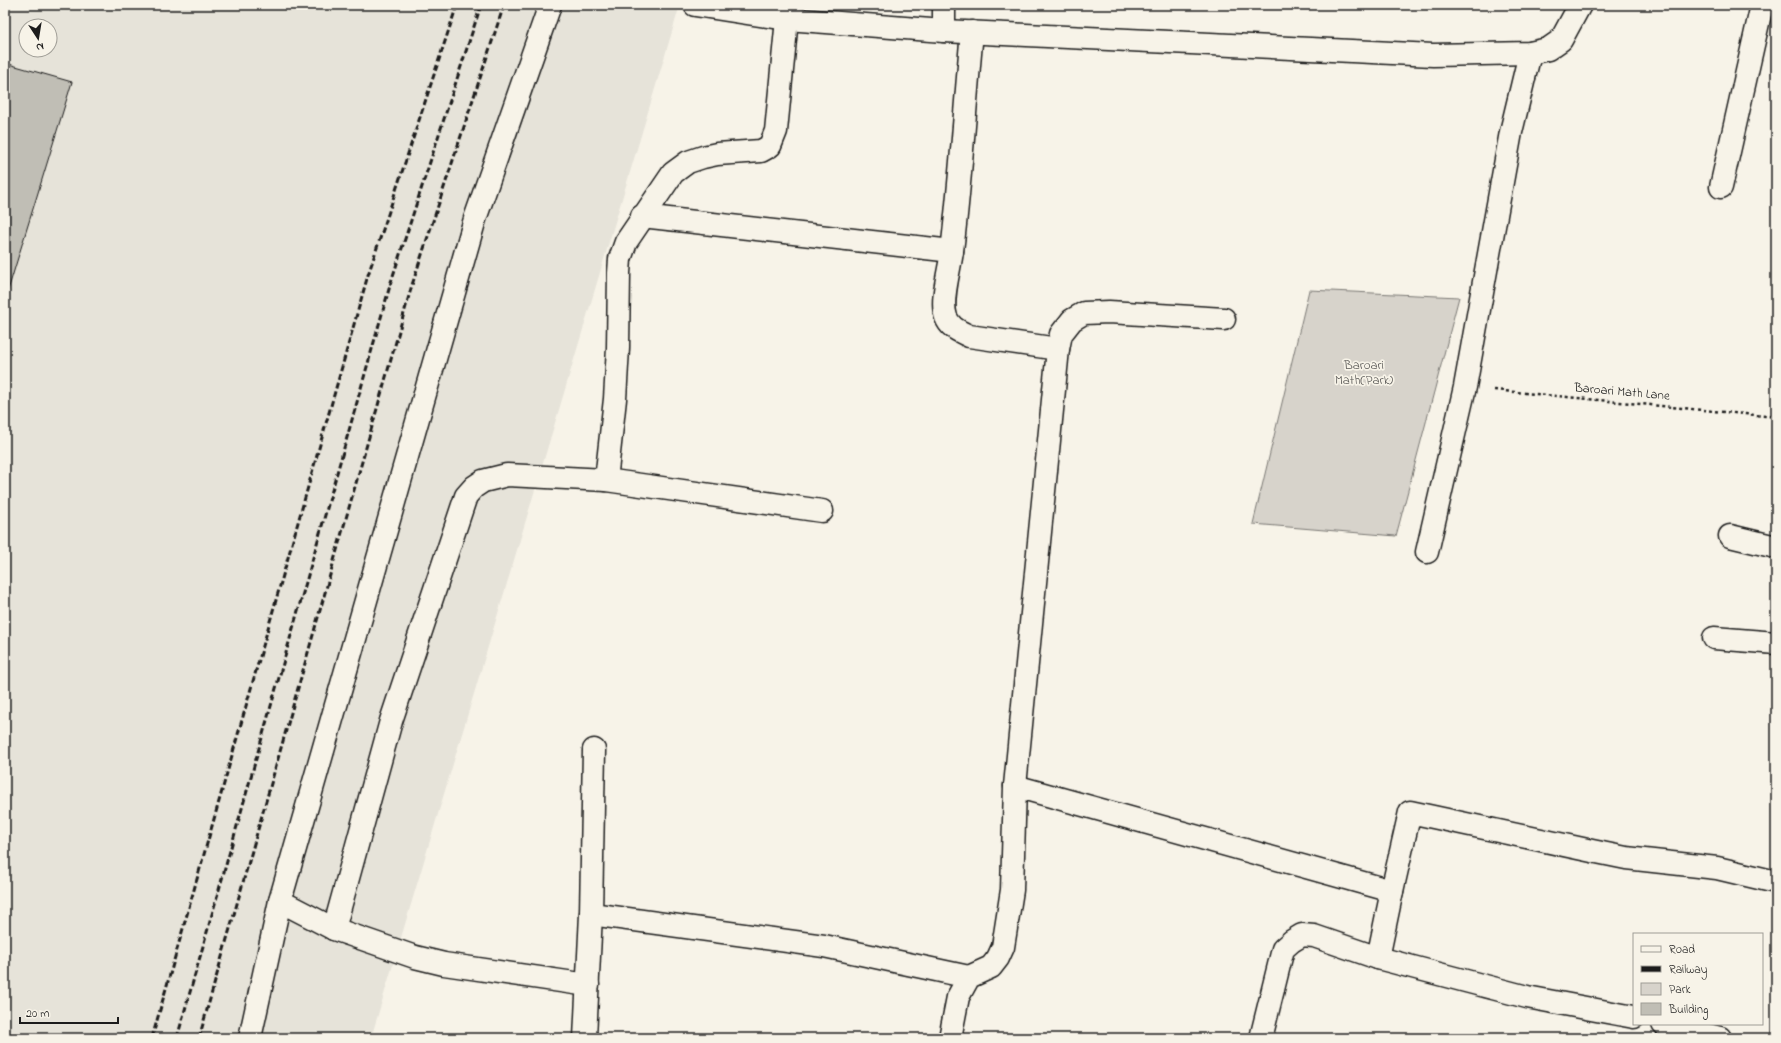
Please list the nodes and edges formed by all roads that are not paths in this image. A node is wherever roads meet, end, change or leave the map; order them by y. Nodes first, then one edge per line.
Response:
1 (550, 5) edge
2 (695, 5) edge
3 (944, 5) edge
4 (1580, 5) edge
5 (1762, 5) edge
6 (787, 19) junction
7 (944, 31) junction
8 (972, 32) junction
9 (1530, 53) junction
10 (1721, 187) dead end
11 (642, 216) junction
12 (952, 251) junction
13 (1224, 320) dead end
14 (1058, 349) junction
15 (606, 480) junction
16 (822, 511) dead end
17 (1730, 536) dead end
18 (1776, 547) edge
19 (1426, 552) dead end
20 (1714, 638) dead end
21 (1776, 643) edge
22 (594, 750) dead end
23 (1015, 786) junction
24 (1776, 882) edge
25 (1392, 891) junction
26 (280, 901) junction
27 (591, 914) junction
28 (334, 929) junction
29 (1378, 958) junction
30 (970, 977) junction
31 (588, 985) junction
32 (1633, 1017) edge
33 (1667, 1025) edge
34 (250, 1038) edge
35 (585, 1038) edge
36 (950, 1038) edge
37 (1261, 1038) edge
38 (1720, 1038) edge

1 - 26 street
2 - 6 street
3 - 7 street
4 - 9 street
5 - 10 street
6 - 7 street
6 - 11 street
7 - 8 street
8 - 9 street
8 - 12 street
9 - 19 street
11 - 12 street
11 - 15 street
12 - 14 street
13 - 14 street
14 - 23 street
15 - 16 street
15 - 28 street
17 - 18 street
20 - 21 street
22 - 27 street
23 - 25 street
23 - 30 street
24 - 25 street
25 - 29 street
26 - 28 street
26 - 34 street
27 - 30 street
27 - 31 street
28 - 31 street
29 - 32 street
29 - 37 street
30 - 36 street
31 - 35 street
33 - 38 street

